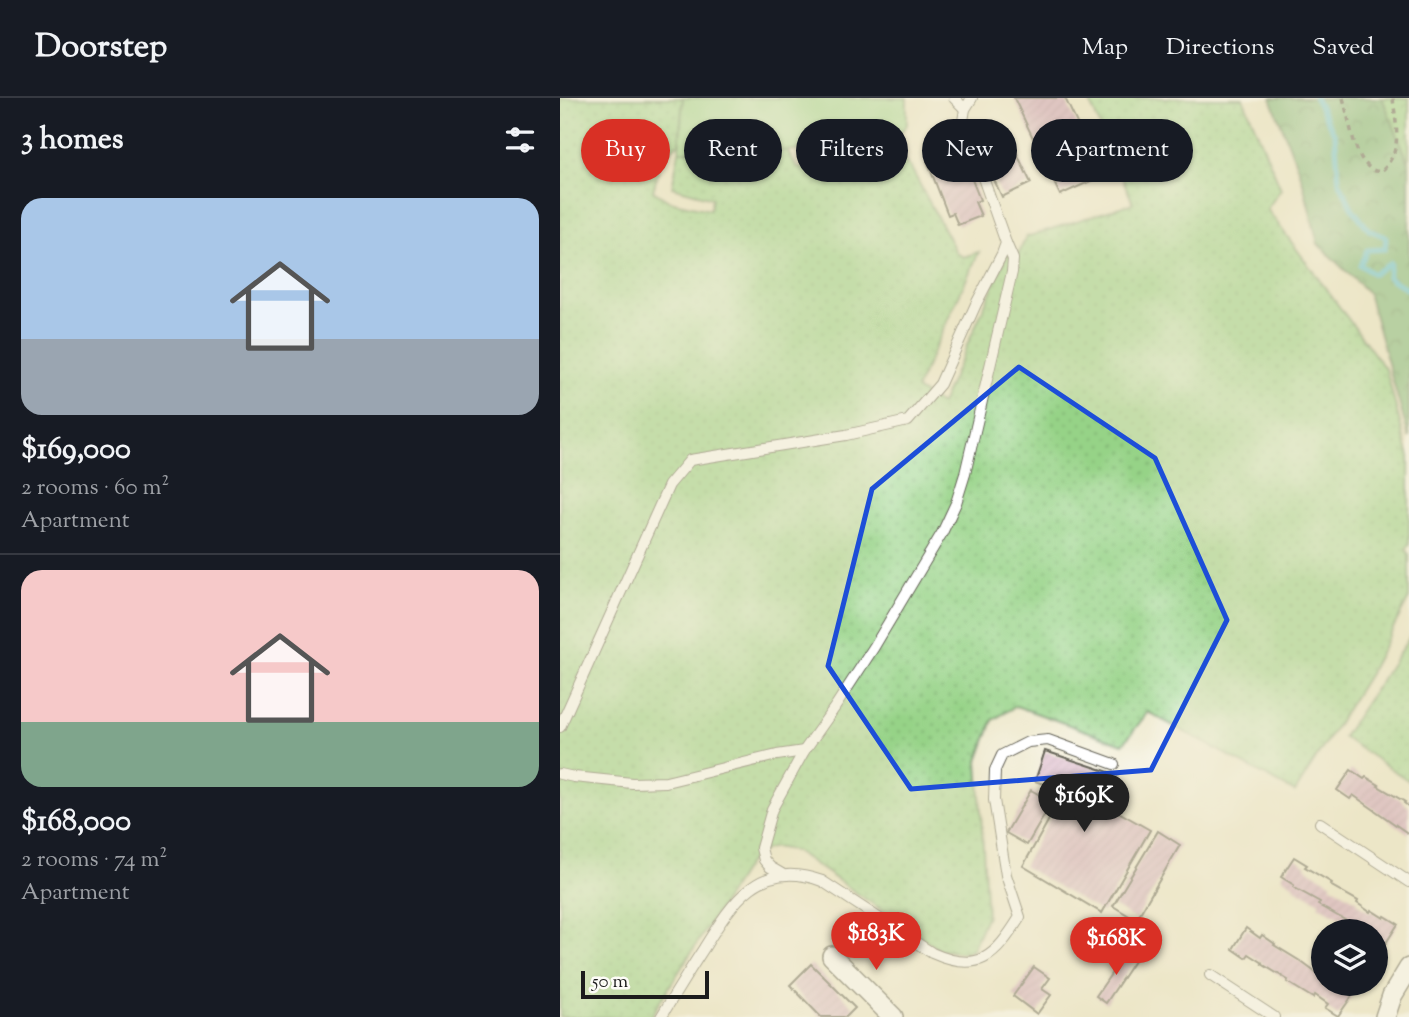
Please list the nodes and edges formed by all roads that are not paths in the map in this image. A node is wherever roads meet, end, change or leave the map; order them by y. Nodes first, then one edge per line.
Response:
1 (954, 98) edge
2 (972, 98) edge
3 (965, 109) junction
4 (1006, 243) junction
5 (560, 727) edge
6 (804, 751) junction
7 (1114, 764) dead end
8 (560, 774) edge
9 (1320, 822) dead end
10 (782, 874) junction
11 (1409, 883) edge
12 (832, 956) dead end
13 (1409, 968) edge
14 (1210, 975) dead end
15 (661, 1017) edge
16 (892, 1017) edge
17 (1274, 1017) edge
18 (1385, 1017) edge

1 - 3 lane
2 - 3 lane
3 - 4 lane
4 - 5 lane
4 - 6 lane
6 - 8 lane
6 - 10 lane
7 - 10 lane
9 - 11 lane
10 - 15 lane
12 - 16 street
13 - 18 street
14 - 17 lane

